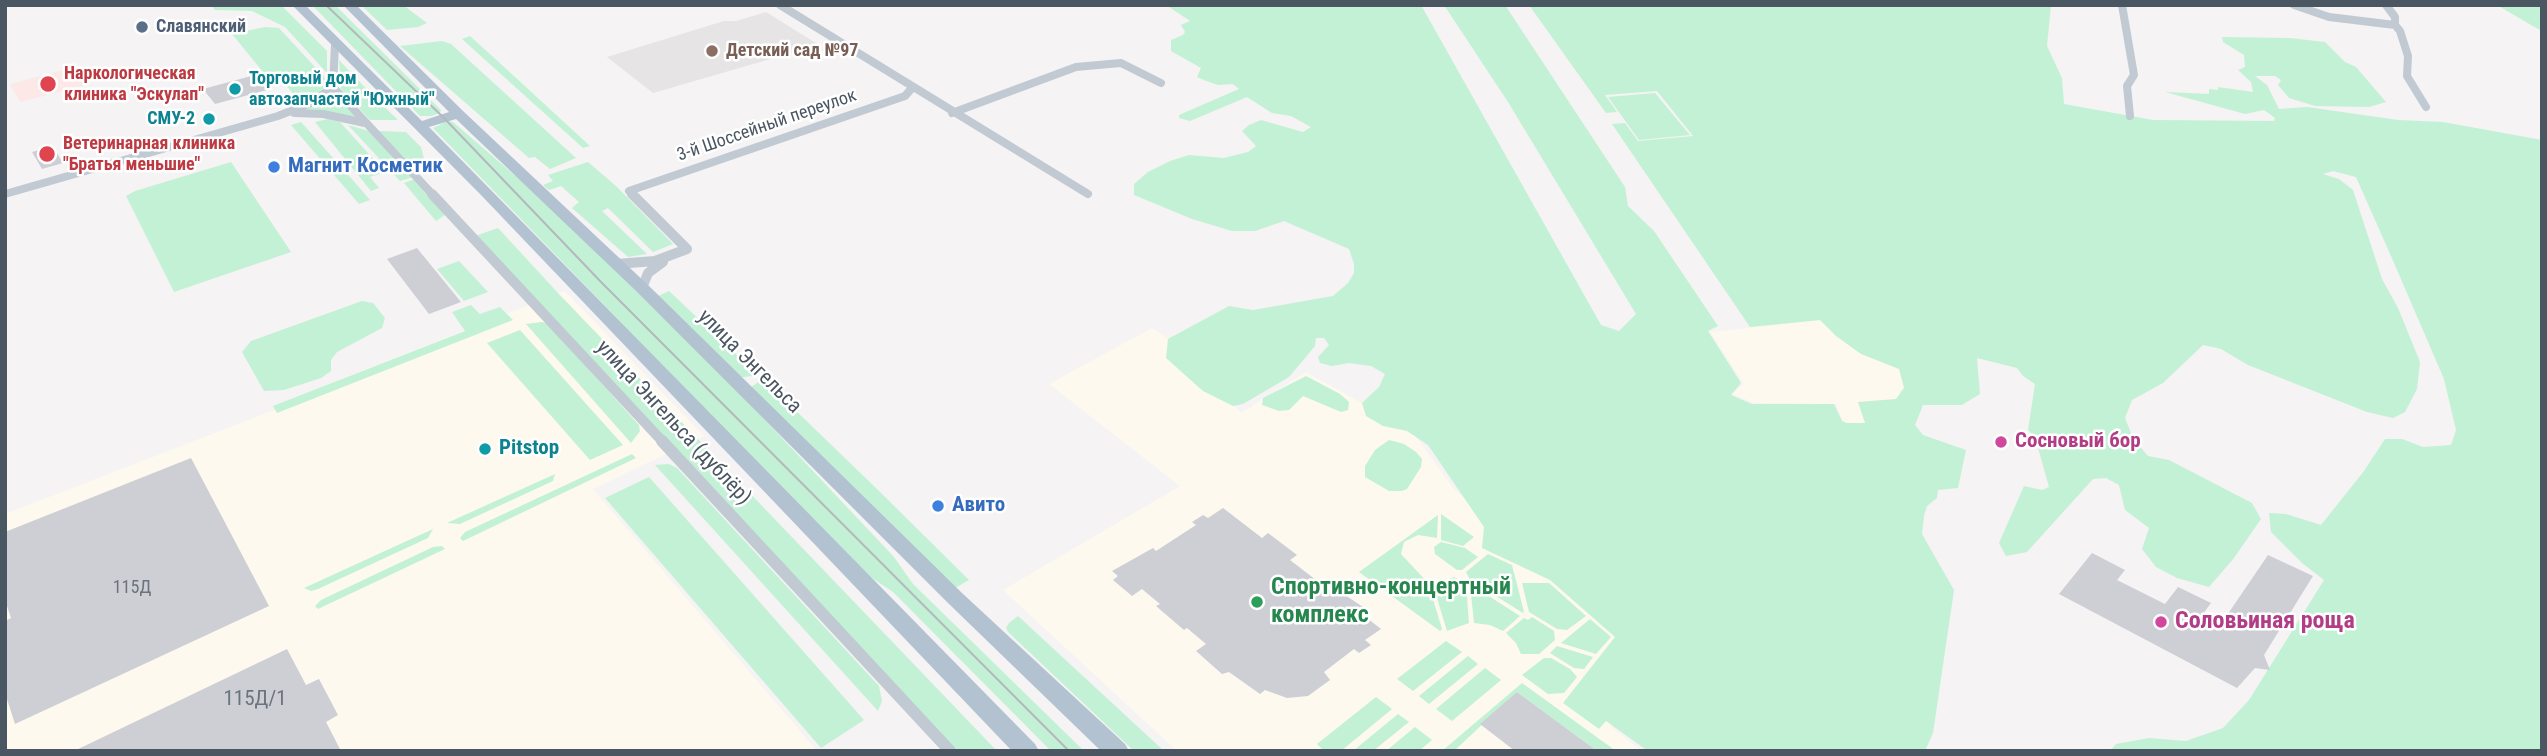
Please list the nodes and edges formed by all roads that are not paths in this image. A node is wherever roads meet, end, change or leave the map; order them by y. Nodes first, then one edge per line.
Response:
1 (349, 5) edge
2 (780, 5) edge
3 (2122, 5) edge
4 (2294, 5) edge
5 (2386, 5) edge
6 (299, 7) edge
7 (2395, 24) junction
8 (335, 44) junction
9 (1161, 83) dead end
10 (333, 87) junction
11 (912, 88) junction
12 (2426, 107) dead end
13 (952, 113) junction
14 (457, 114) junction
15 (278, 116) junction
16 (2130, 116) dead end
17 (366, 123) junction
18 (419, 126) junction
19 (5, 194) edge
20 (1088, 194) dead end
21 (687, 249) junction
22 (616, 264) junction
23 (642, 288) junction
24 (950, 751) edge
25 (1027, 751) edge
26 (1116, 751) edge

1 - 14 main road, улица Энгельса
2 - 11 street
3 - 16 street
4 - 7 street
5 - 7 street
6 - 8 main road
7 - 12 street
8 - 10 street
8 - 18 main road
9 - 13 street
10 - 15 street
10 - 17 street, улица Энгельса (дублёр)
11 - 13 street
11 - 21 street, 3-й Шоссейный переулок
13 - 20 street
14 - 18 main road
14 - 22 main road, улица Энгельса
15 - 17 street
15 - 19 street
17 - 24 street, улица Энгельса (дублёр)
18 - 25 main road
21 - 22 street
21 - 23 street
22 - 23 main road, улица Энгельса
23 - 26 main road, улица Энгельса

